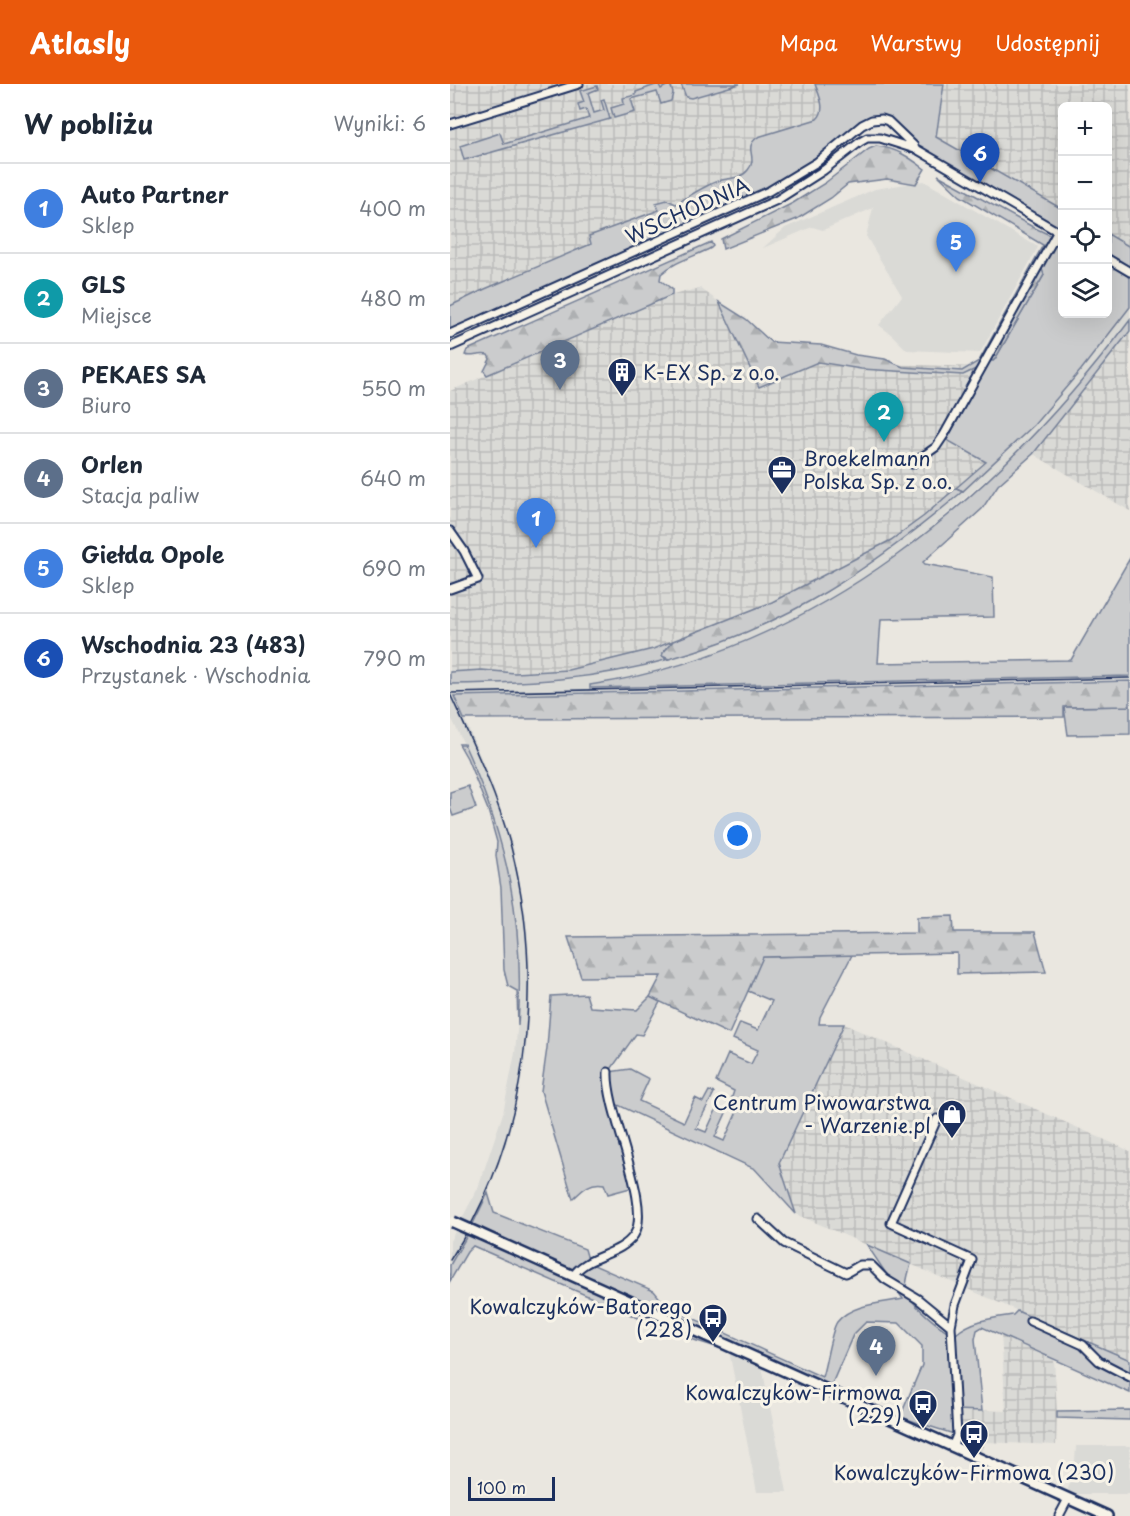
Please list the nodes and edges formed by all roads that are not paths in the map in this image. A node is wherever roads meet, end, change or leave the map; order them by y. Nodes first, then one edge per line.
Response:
1 (579, 84) edge
2 (450, 124) edge
3 (918, 150) junction
4 (1058, 231) edge
5 (1058, 236) edge
6 (1112, 262) edge
7 (1130, 272) edge
8 (450, 334) edge
9 (450, 347) edge
10 (912, 464) dead end
11 (450, 531) edge
12 (450, 589) edge
13 (608, 1072) dead end
14 (937, 1119) dead end
15 (758, 1219) dead end
16 (451, 1221) edge
17 (573, 1276) junction
18 (1030, 1321) dead end
19 (951, 1326) junction
20 (1130, 1377) edge
21 (952, 1447) junction
22 (1068, 1499) junction
23 (1059, 1516) edge
24 (1107, 1516) edge

1 - 2 street
3 - 4 street, WSCHODNIA
3 - 8 street, WSCHODNIA
3 - 9 street, WSCHODNIA
5 - 10 street
6 - 7 street
11 - 12 street
13 - 17 street
14 - 19 street
15 - 19 street
16 - 17 main road, bridge
17 - 21 main road
18 - 20 street
19 - 21 street
21 - 22 main road
22 - 23 street
22 - 24 main road

